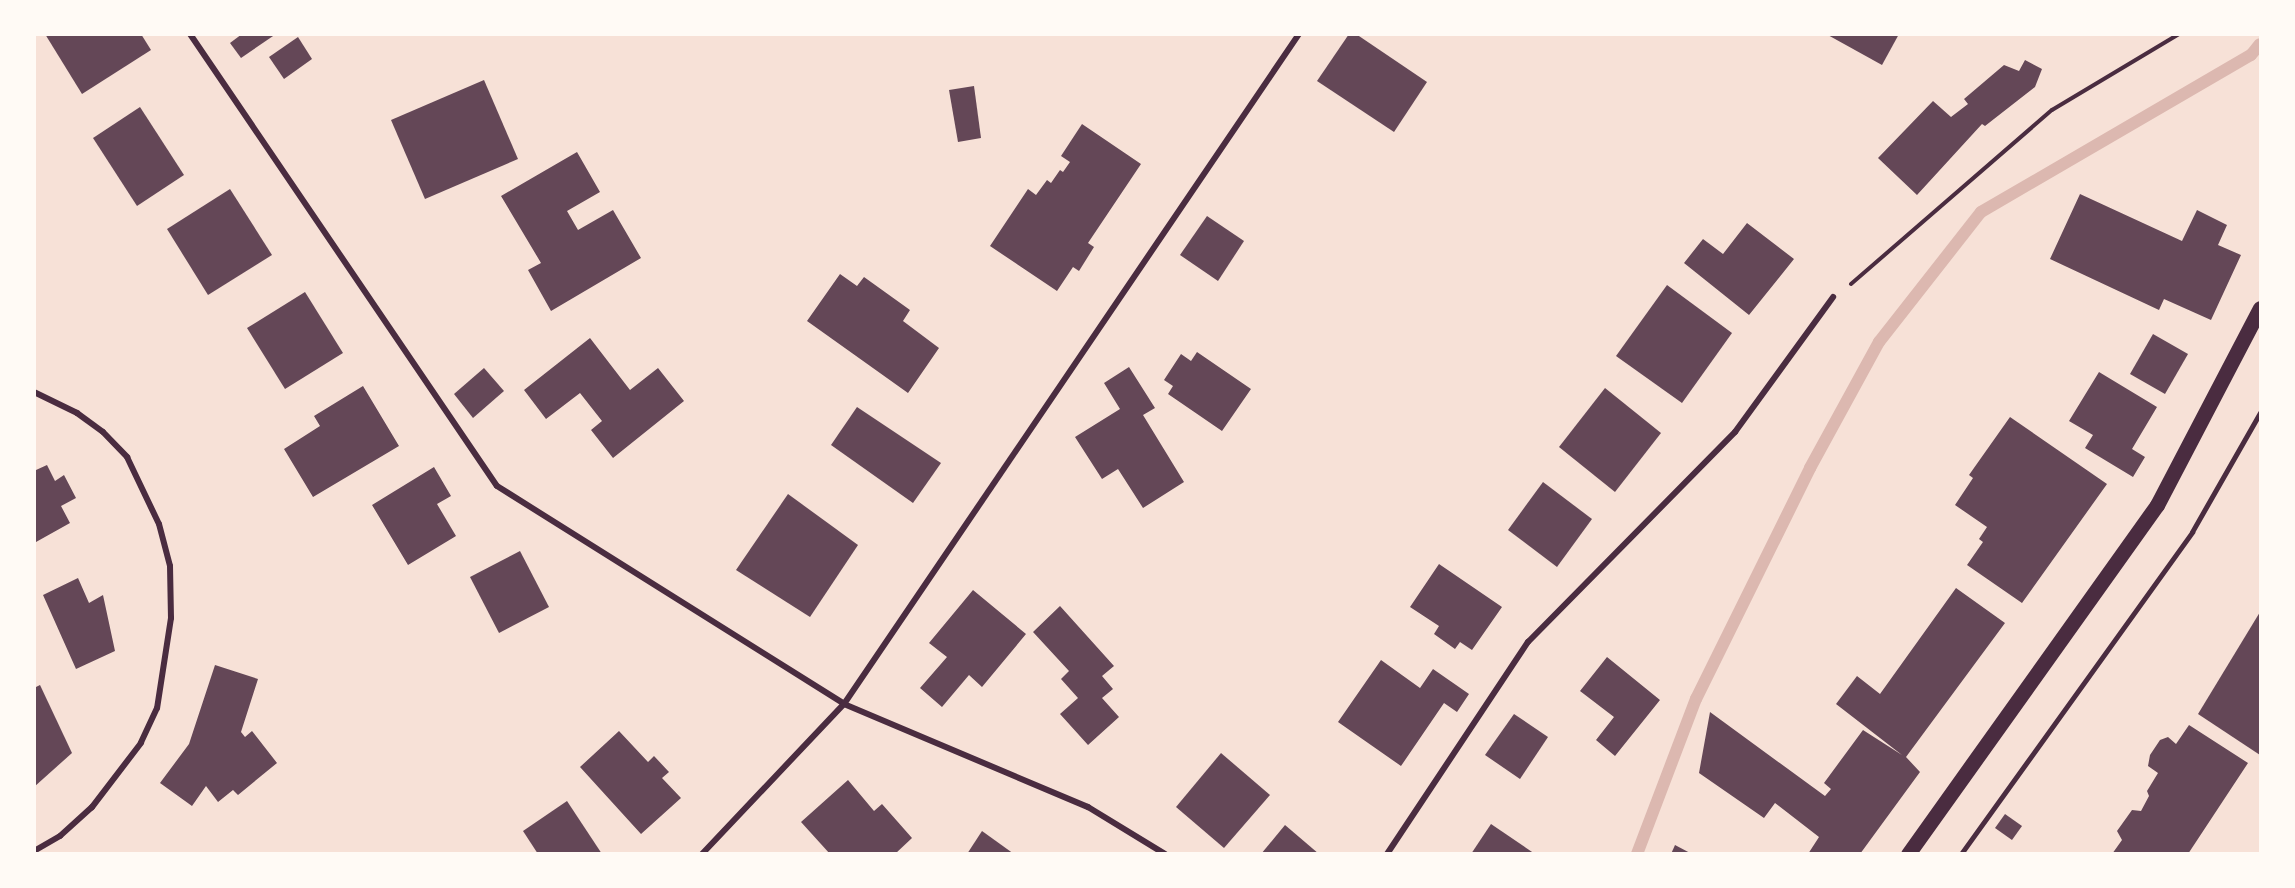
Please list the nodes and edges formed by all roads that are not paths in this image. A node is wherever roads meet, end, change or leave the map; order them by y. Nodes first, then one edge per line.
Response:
1 (190, 34) edge
2 (1299, 34) edge
3 (1833, 297) road end
4 (2260, 308) edge
5 (34, 392) edge
6 (2260, 413) edge
7 (844, 704) junction
8 (34, 851) edge
9 (702, 854) edge
10 (1165, 854) edge
11 (1387, 854) edge
12 (1908, 854) edge
13 (1961, 854) edge

1 - 7 street
2 - 7 street
3 - 11 street
4 - 12 main road
5 - 8 street
6 - 13 lane
7 - 9 street
7 - 10 street

